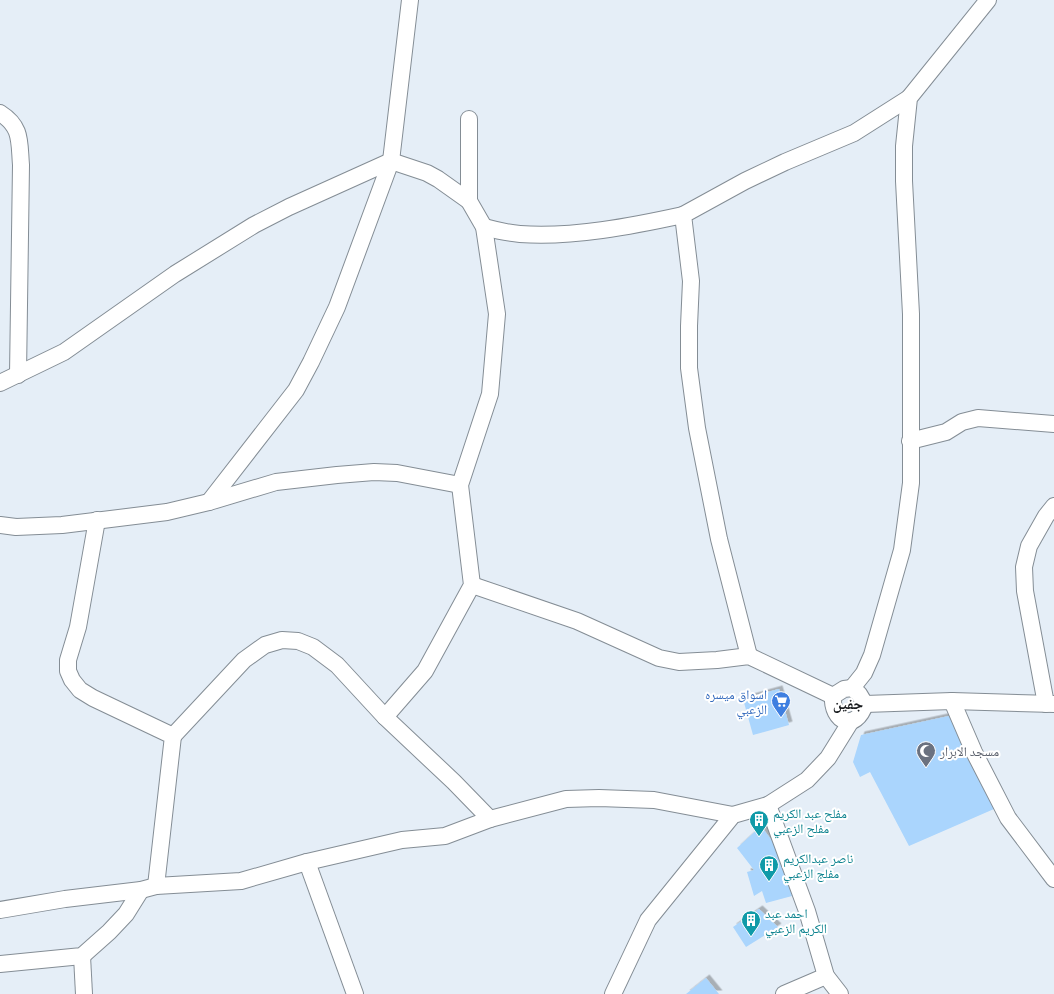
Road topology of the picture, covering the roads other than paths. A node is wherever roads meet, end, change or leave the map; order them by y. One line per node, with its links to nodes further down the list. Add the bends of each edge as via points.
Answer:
1 (410, 0): 6 (street)
2 (988, 0): 3 (street)
3 (909, 98): 8 (street, via 854,133 751,178); 13 (street, via 904,146 904,181 911,314)
4 (0, 113): 10 (street, via 15,126 19,138)
5 (469, 119): 7 (street)
6 (391, 161): 7 (street, via 427,173); 10 (street, via 254,225 175,274 64,352); 15 (street, via 336,307 311,362 296,390)
7 (469, 201): 9 (street)
8 (683, 214): 9 (street, via 642,224 561,234 518,234); 20 (street, via 691,281 689,368 697,428 719,539)
9 (484, 227): 14 (street, via 497,314 490,394)
10 (18, 375): 11 (street)
11 (0, 383)
12 (1054, 424): 13 (street, via 978,418 962,422 946,432)
13 (910, 441): 21 (street, via 911,483 902,550 872,656 864,673)
14 (460, 485): 15 (street, via 412,474 374,472 276,482); 19 (street)
15 (209, 502): 17 (street, via 167,512)
16 (1054, 506): 25 (street, via 1029,546 1024,567 1025,591)
17 (97, 520): 18 (street, via 62,525); 28 (street, via 78,628 68,660 68,671 80,690 92,698)
18 (0, 525)
19 (472, 585): 20 (street, via 577,621 659,658 680,662); 26 (street, via 425,671)
20 (749, 656): 22 (street)
21 (852, 688): 22 (street, via 844,689); 24 (street)
22 (833, 696): 27 (street, via 832,704 839,717)
23 (952, 701): 24 (street); 25 (street); 33 (street, via 974,752 1008,818)
24 (865, 704): 27 (street, via 862,714)
25 (1050, 704)
26 (384, 717): 28 (street, via 337,666 313,647 298,641 282,640 265,645 244,660); 31 (street)
27 (851, 721): 29 (street, via 828,758 808,780)
28 (173, 736): 34 (street)
29 (768, 805): 30 (street); 38 (street, via 808,910)
30 (733, 815): 31 (street, via 654,800 566,798); 41 (street, via 648,920)
31 (490, 819): 32 (street, via 445,836 402,840)
32 (307, 862): 34 (street, via 241,881); 40 (street)
33 (1054, 879)
34 (148, 888): 35 (street); 36 (street, via 109,932)
35 (0, 910)
36 (82, 956): 37 (street); 39 (street)
37 (0, 964)
38 (826, 976): 42 (street); 43 (street)
39 (84, 994)
40 (355, 994)
41 (613, 994)
42 (784, 994)
43 (840, 994)

